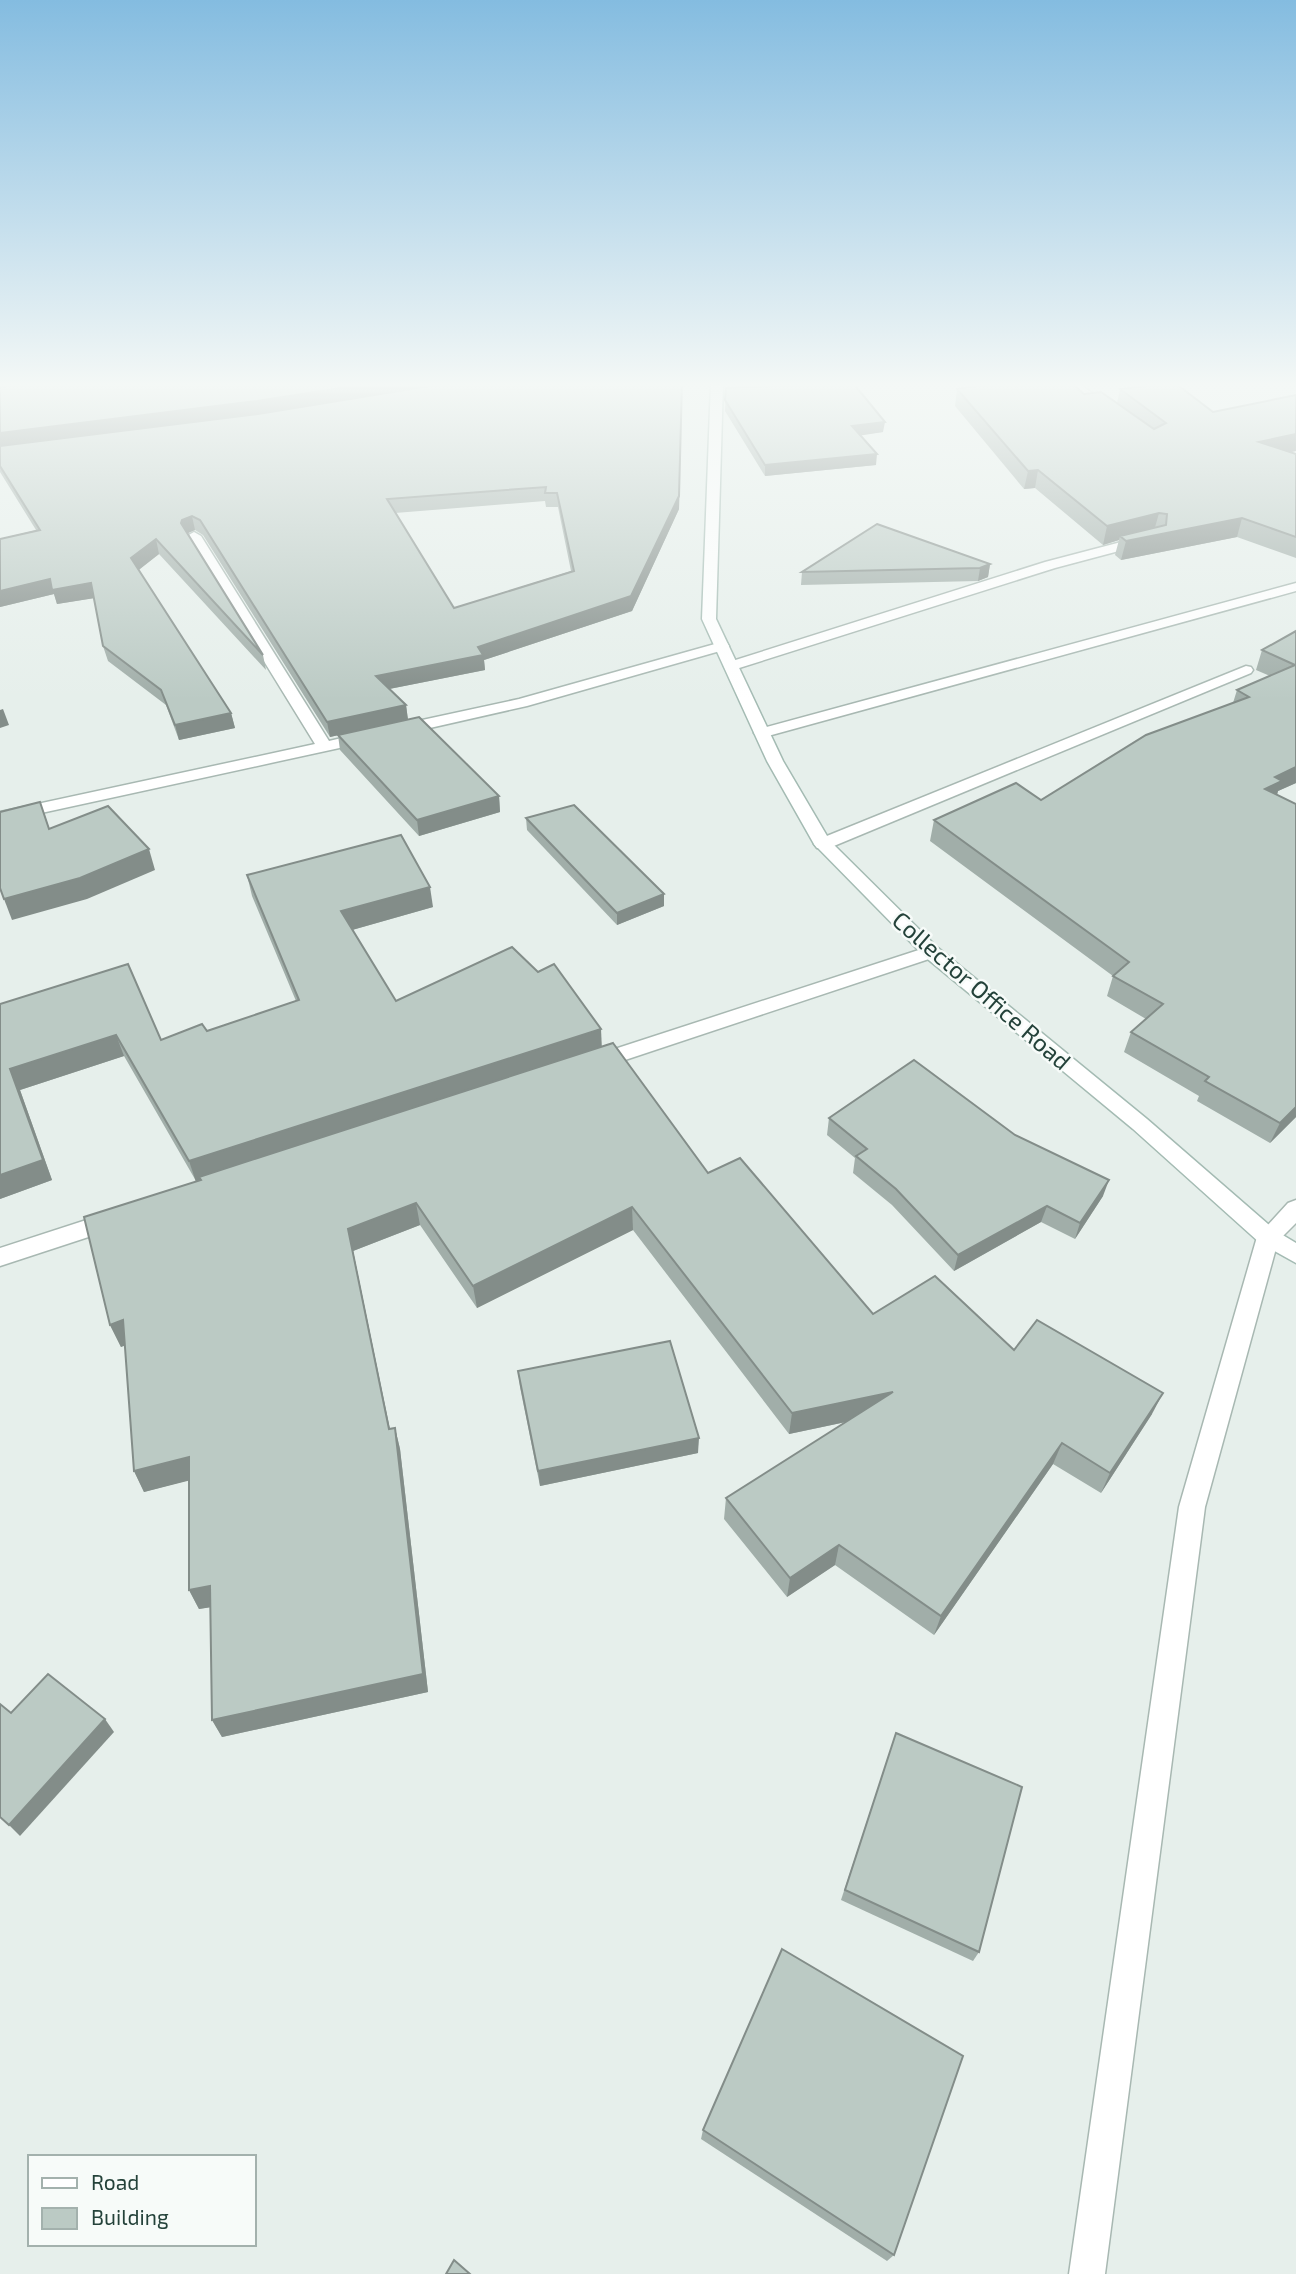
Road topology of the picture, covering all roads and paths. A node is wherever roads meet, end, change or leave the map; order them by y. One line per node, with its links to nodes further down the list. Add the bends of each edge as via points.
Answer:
1 (713, 488): 5 (street, Collector Office Road, via 709,619)
2 (194, 536): 9 (street)
3 (1155, 538): 6 (street, via 1050,565)
4 (1296, 587): 8 (street)
5 (722, 646): 6 (street, Collector Office Road); 9 (street, via 522,703)
6 (731, 666): 8 (street, Collector Office Road)
7 (1246, 670): 11 (street)
8 (761, 733): 11 (street, Collector Office Road)
9 (324, 746): 10 (street)
10 (0, 817)
11 (823, 844): 12 (street, Collector Office Road)
12 (931, 952): 13 (street); 16 (street, Collector Office Road, via 1140,1124)
13 (572, 1070)
14 (1296, 1209): 16 (street)
15 (133, 1214): 18 (street)
16 (1268, 1237): 17 (street, Collector Office Road); 19 (street, via 1192,1507)
17 (1296, 1254)
18 (0, 1257)
19 (1087, 2274)

